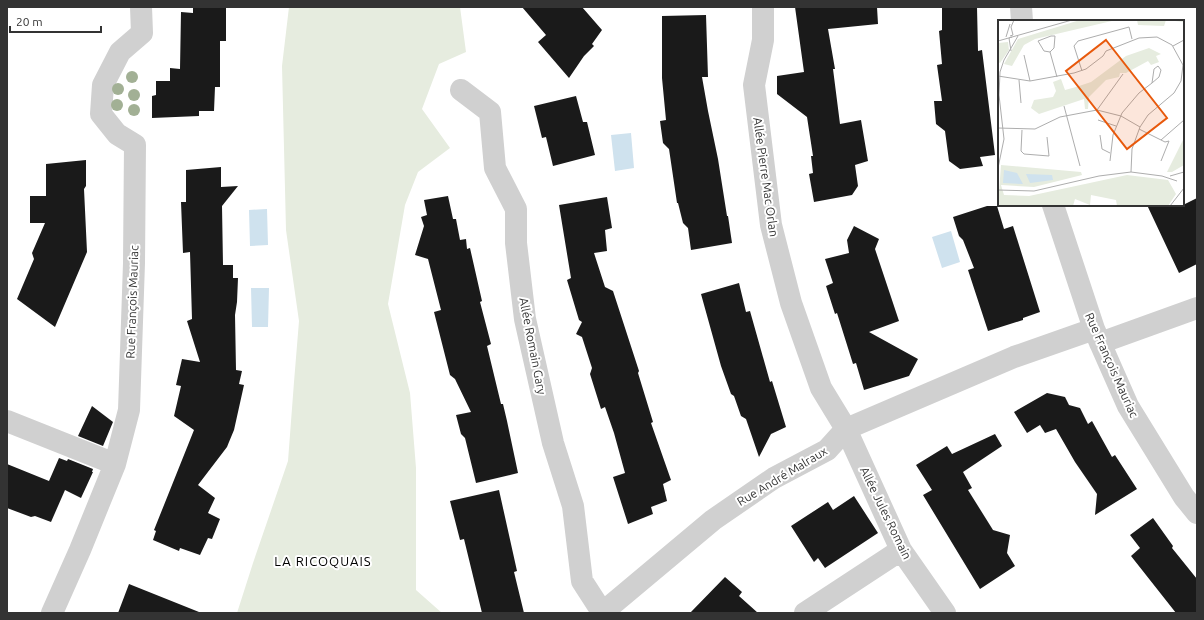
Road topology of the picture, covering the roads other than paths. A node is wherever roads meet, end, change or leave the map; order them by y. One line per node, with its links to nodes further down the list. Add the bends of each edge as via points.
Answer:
1 (141, 7): 11 (street, Rue François Mauriac, via 142,33 120,52 103,85 101,114 117,134 135,145 129,410)
2 (762, 7): 10 (street, Allée Pierre Mac Orlan, via 763,40 754,85 771,225 791,303 821,388)
3 (1021, 7): 4 (street)
4 (1022, 20)
5 (461, 90): 15 (street, Allée Romain Gary, via 490,112 495,168 516,209 516,243 525,319 553,443 573,506 582,581)
6 (1053, 206): 8 (street, Rue François Mauriac)
7 (1197, 308): 8 (street, Rue André Malraux)
8 (1097, 336): 10 (street, Rue André Malraux, via 1014,358); 12 (street, Rue François Mauriac, via 1128,406 1184,497)
9 (7, 421): 11 (street)
10 (846, 429): 13 (street, Allée Jules Romain); 15 (street, Rue André Malraux, via 827,450 774,478 712,520)
11 (115, 464): 14 (street, Rue François Mauriac)
12 (1197, 513)
13 (901, 550): 16 (street); 17 (street, Allée Jules Romain)
14 (52, 613)
15 (602, 613)
16 (805, 613)
17 (944, 613)

